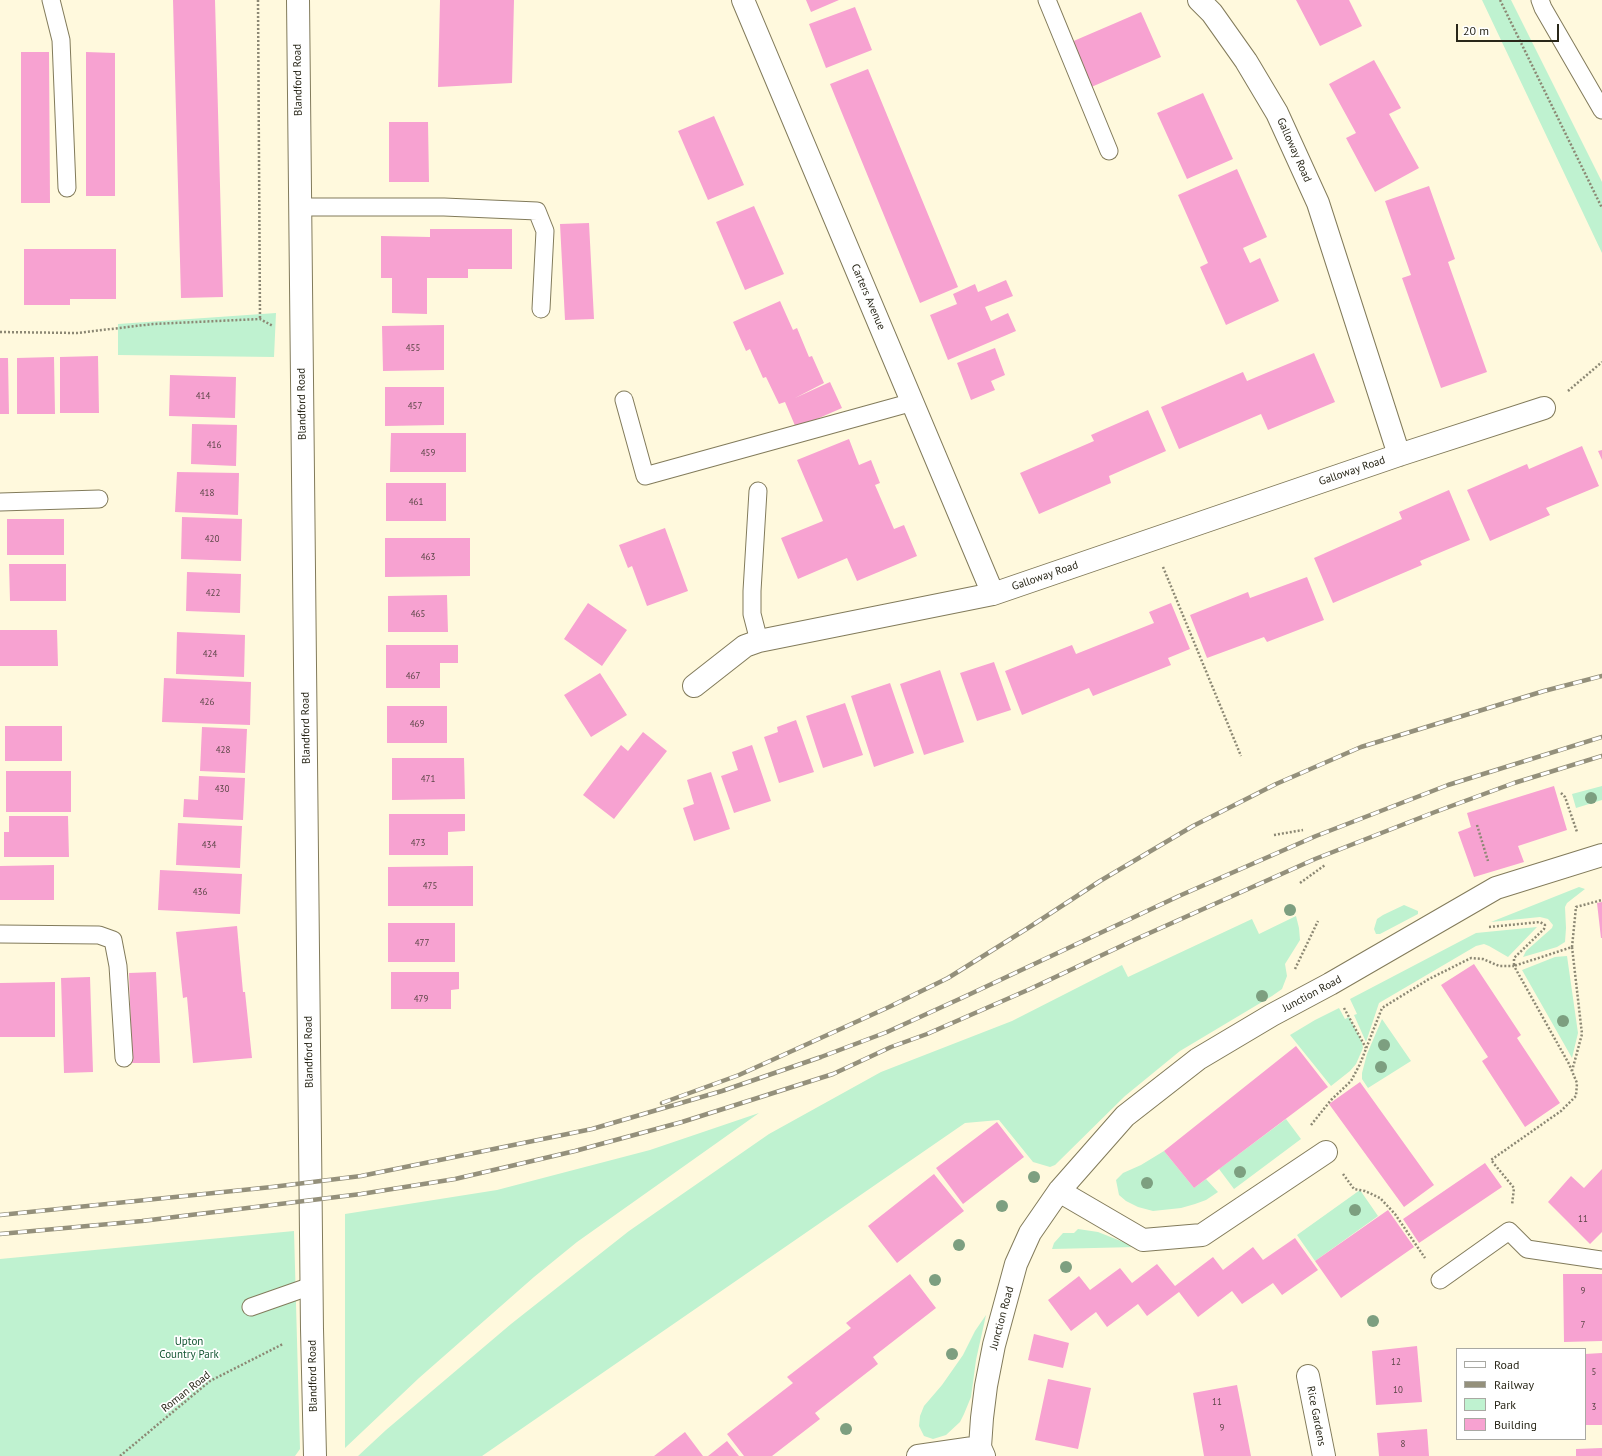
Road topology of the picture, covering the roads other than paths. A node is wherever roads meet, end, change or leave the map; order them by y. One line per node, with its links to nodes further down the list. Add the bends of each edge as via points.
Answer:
1 (51, 0): 9 (lane, via 61,40)
2 (298, 0): 10 (street, Blandford Road)
3 (743, 0): 13 (street, Carters Avenue)
4 (1047, 0): 8 (lane)
5 (1199, 0): 15 (street, Galloway Road, via 1212,13 1246,61 1277,113 1318,203)
6 (1540, 0): 7 (lane, via 1542,8)
7 (1602, 110)
8 (1109, 151)
9 (67, 188)
10 (300, 207): 11 (lane, via 444,207 537,211 545,231); 29 (street, Blandford Road)
11 (541, 309)
12 (624, 400): 13 (lane, via 645,476)
13 (913, 402): 19 (street, Carters Avenue)
14 (1544, 408): 15 (street, Galloway Road)
15 (1399, 455): 19 (street, Galloway Road)
16 (758, 491): 20 (lane, via 752,614)
17 (98, 500): 18 (lane)
18 (0, 502)
19 (993, 594): 20 (street, Galloway Road)
20 (759, 641): 21 (street, Galloway Road, via 745,646)
21 (694, 686)
22 (1596, 857): 26 (street, Junction Road, via 1496,888 1198,1059 1125,1116)
23 (0, 934): 24 (lane, via 99,935 113,940 118,966)
24 (124, 1058)
25 (1326, 1152): 26 (street, via 1202,1235 1143,1240)
26 (1059, 1191): 32 (street, Junction Road, via 1030,1234 1016,1264 987,1379 982,1418)
27 (1602, 1260): 28 (lane, via 1527,1249 1509,1231)
28 (1440, 1280)
29 (312, 1286): 30 (lane); 33 (street, Blandford Road)
30 (251, 1307)
31 (1308, 1376): 35 (street, Rice Gardens)
32 (982, 1451): 34 (street)
33 (315, 1456)
34 (918, 1456)
35 (1324, 1456)

